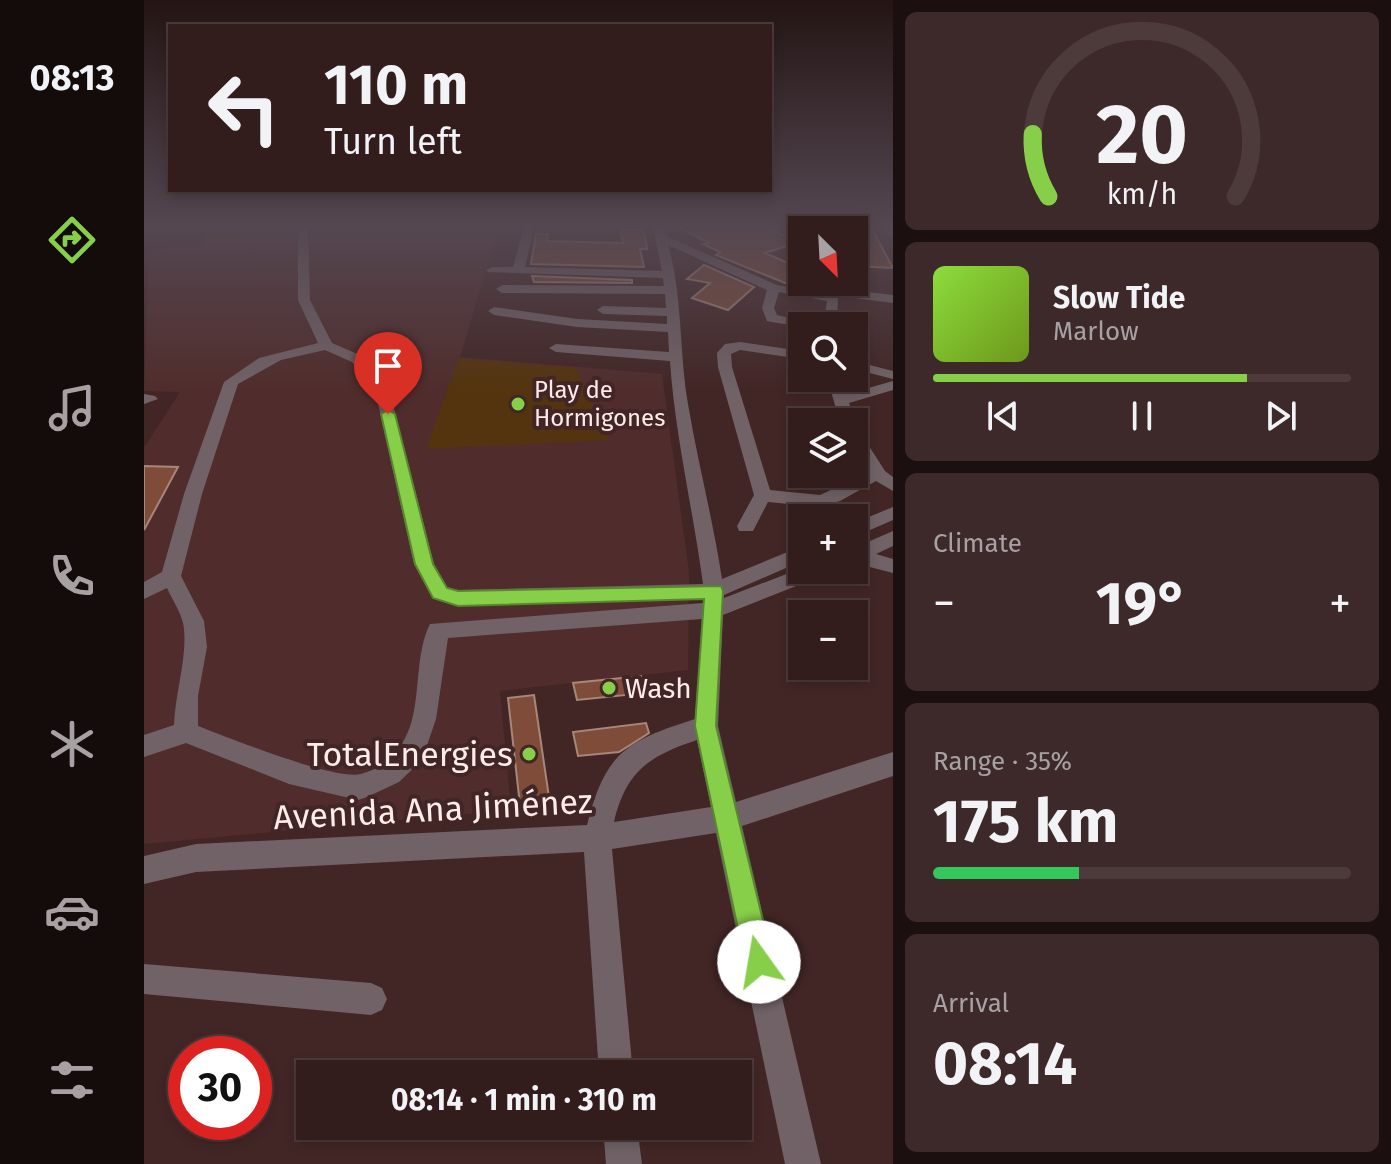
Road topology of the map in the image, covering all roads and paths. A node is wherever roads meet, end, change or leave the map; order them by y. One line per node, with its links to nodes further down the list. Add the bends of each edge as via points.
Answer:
1 (304, 281): 14 (street, via 304,300)
2 (660, 281): 4 (street)
3 (760, 281): 5 (street)
4 (669, 282): 7 (street); 12 (street)
5 (774, 288): 6 (street); 13 (street, via 768,308 772,318)
6 (788, 288)
7 (502, 289)
8 (868, 295): 9 (street)
9 (893, 299)
10 (603, 310): 12 (street)
11 (494, 311): 12 (street, via 577,323)
12 (673, 320): 17 (street)
13 (788, 321)
14 (326, 346): 35 (street, via 286,351 231,382); 38 (street, via 357,359 382,389 424,564)
15 (556, 348): 17 (street)
16 (788, 353): 26 (street, via 740,346 724,353)
17 (674, 357): 39 (street)
18 (868, 369): 19 (street)
19 (893, 375)
20 (893, 385): 22 (street)
21 (839, 392): 22 (street)
22 (842, 400): 23 (street)
23 (844, 408)
24 (868, 455): 25 (street)
25 (886, 480): 26 (street, via 862,478 819,501)
26 (763, 495): 29 (street)
27 (893, 513): 28 (street)
28 (868, 524)
29 (746, 526)
30 (893, 538): 31 (street)
31 (868, 549)
32 (868, 559): 34 (street)
33 (788, 560): 39 (street)
34 (893, 566)
35 (171, 576): 37 (street); 42 (street, via 193,621 196,647 186,696)
36 (788, 578): 39 (street)
37 (144, 591)
38 (440, 593): 39 (street, via 458,598); 40 (street)
39 (714, 600): 40 (street); 41 (street)
40 (438, 630): 42 (street, via 424,719 413,752 390,774 358,788 289,772)
41 (706, 726): 45 (street); 46 (street, via 658,742 625,765 609,789)
42 (186, 732): 43 (street)
43 (144, 746)
44 (893, 764): 45 (street, Avenida Ana Jiménez)
45 (727, 818): 46 (street, Avenida Ana Jiménez); 53 (street)
46 (597, 838): 47 (street, Avenida Ana Jiménez, via 196,858); 50 (street)
47 (144, 870)
48 (144, 979): 49 (street)
49 (371, 999)
50 (615, 1060)
51 (621, 1140): 52 (street)
52 (624, 1164)
53 (803, 1164)

